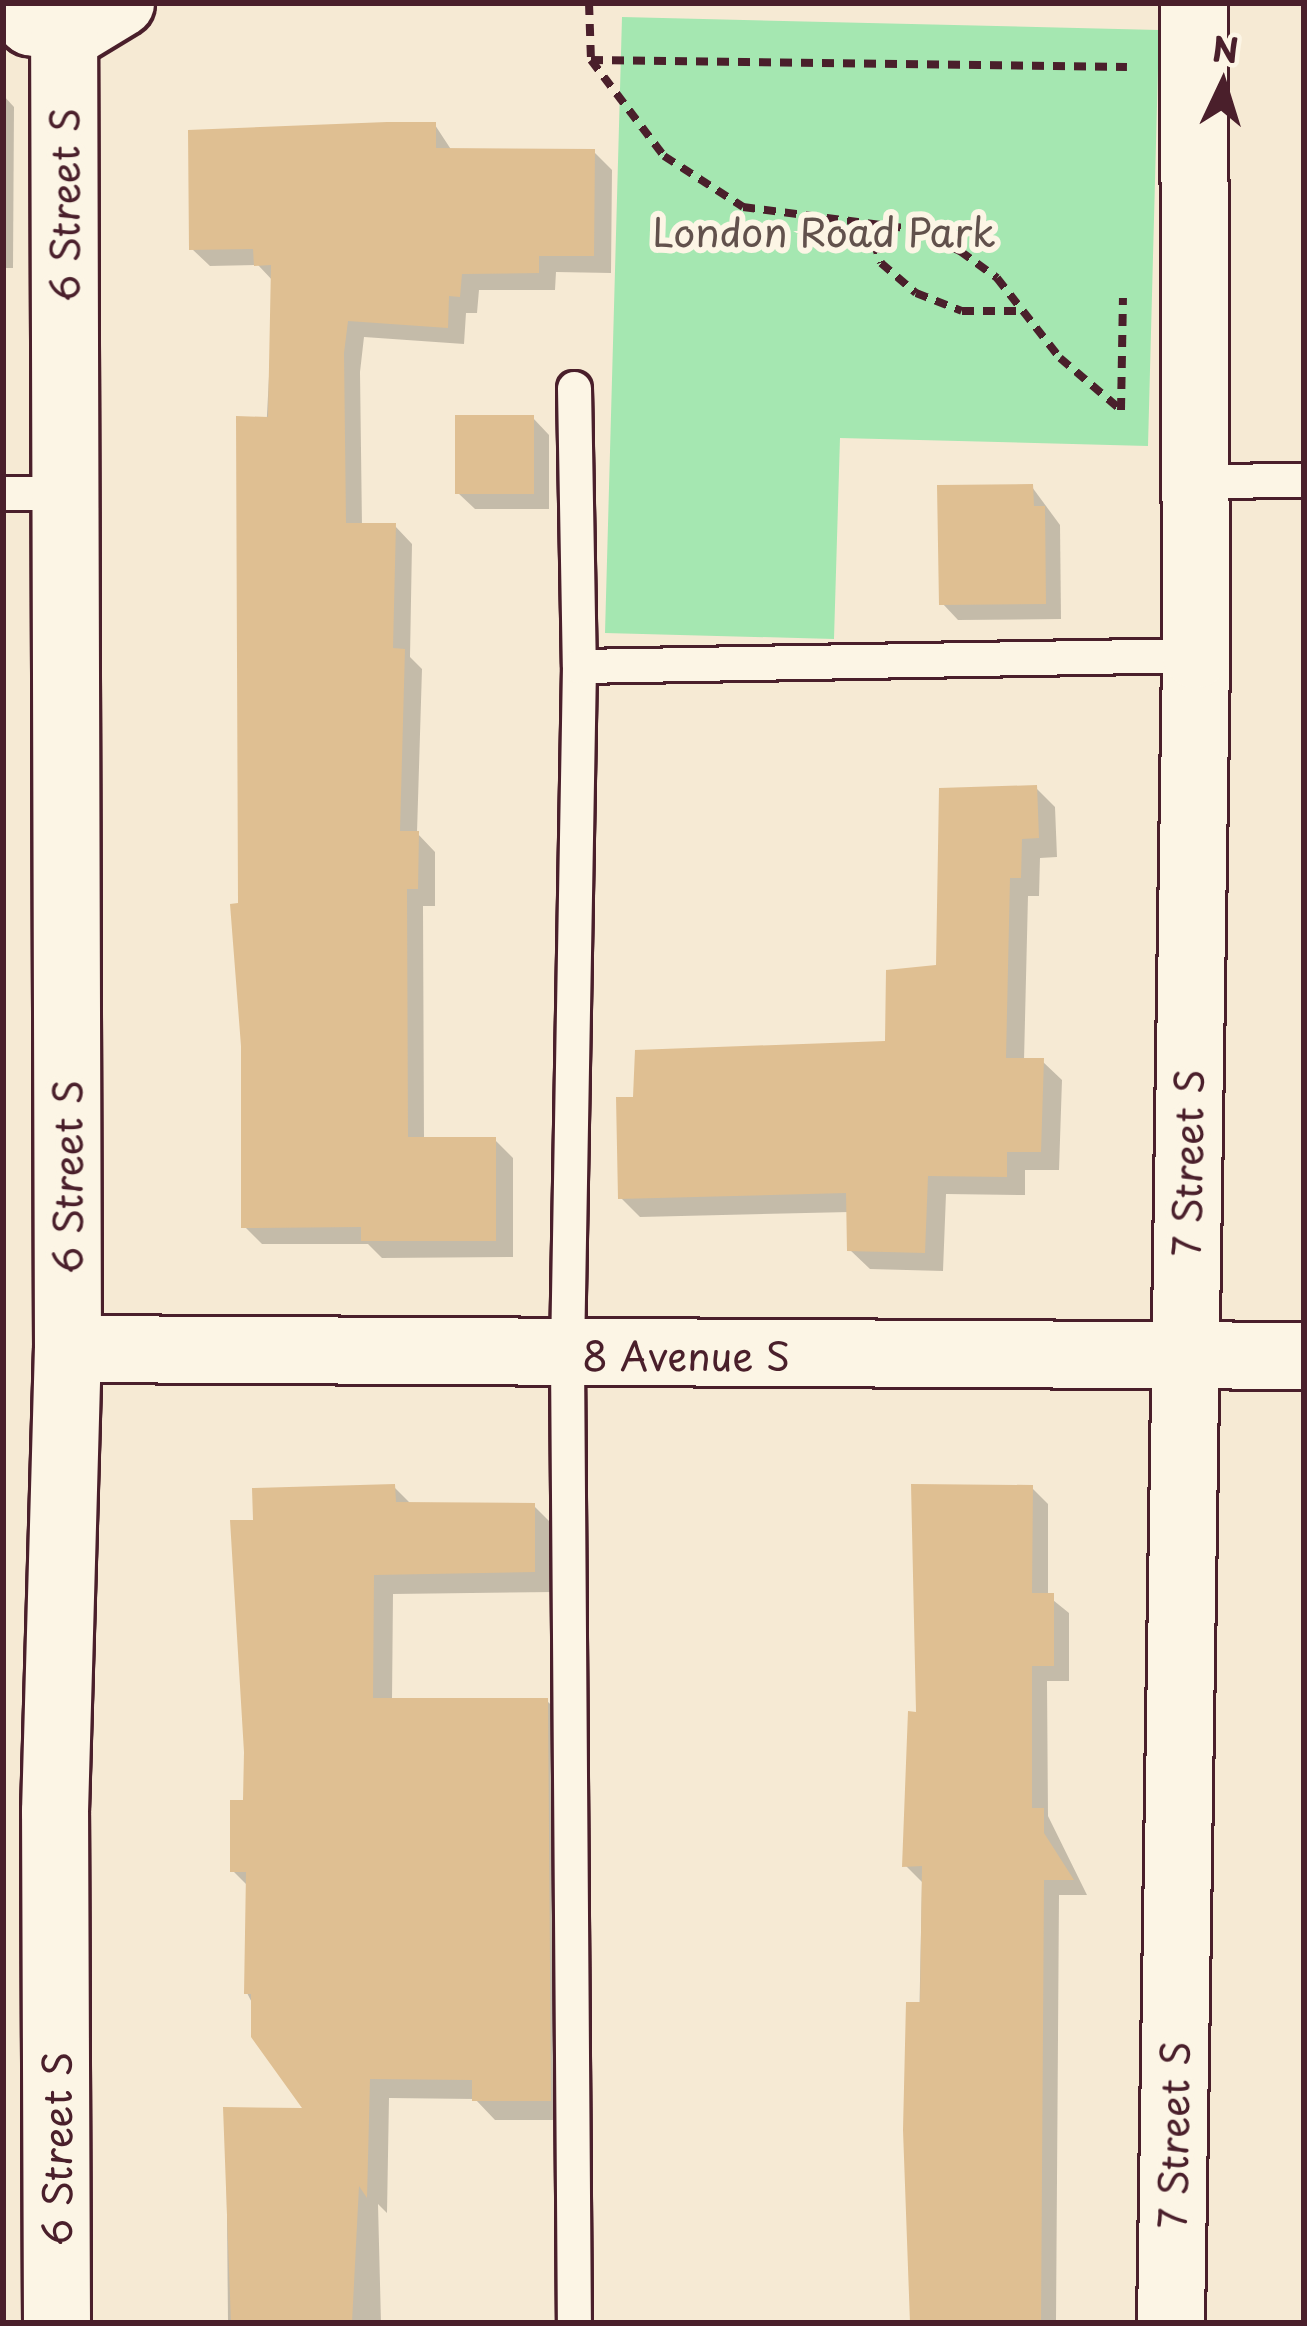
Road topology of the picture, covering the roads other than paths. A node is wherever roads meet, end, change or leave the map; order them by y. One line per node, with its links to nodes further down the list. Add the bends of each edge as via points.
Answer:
1 (1194, 3): 4 (street, 7 Street S)
2 (65, 12): 6 (street, 6 Street S)
3 (574, 388): 8 (lane)
4 (1197, 454): 5 (lane); 7 (street, 7 Street S)
5 (1304, 480)
6 (33, 493): 9 (street, 6 Street S)
7 (1196, 656): 8 (lane); 10 (street, 7 Street S)
8 (579, 666): 11 (lane)
9 (68, 1349): 11 (street, 8 Avenue S); 13 (street, 6 Street S)
10 (1184, 1355): 11 (street, 8 Avenue S); 12 (street, 8 Avenue S); 16 (street, 7 Street S)
11 (567, 1356): 15 (lane)
12 (1304, 1356)
13 (29, 1811): 14 (street, 6 Street S)
14 (57, 2323)
15 (574, 2323)
16 (1171, 2323)

